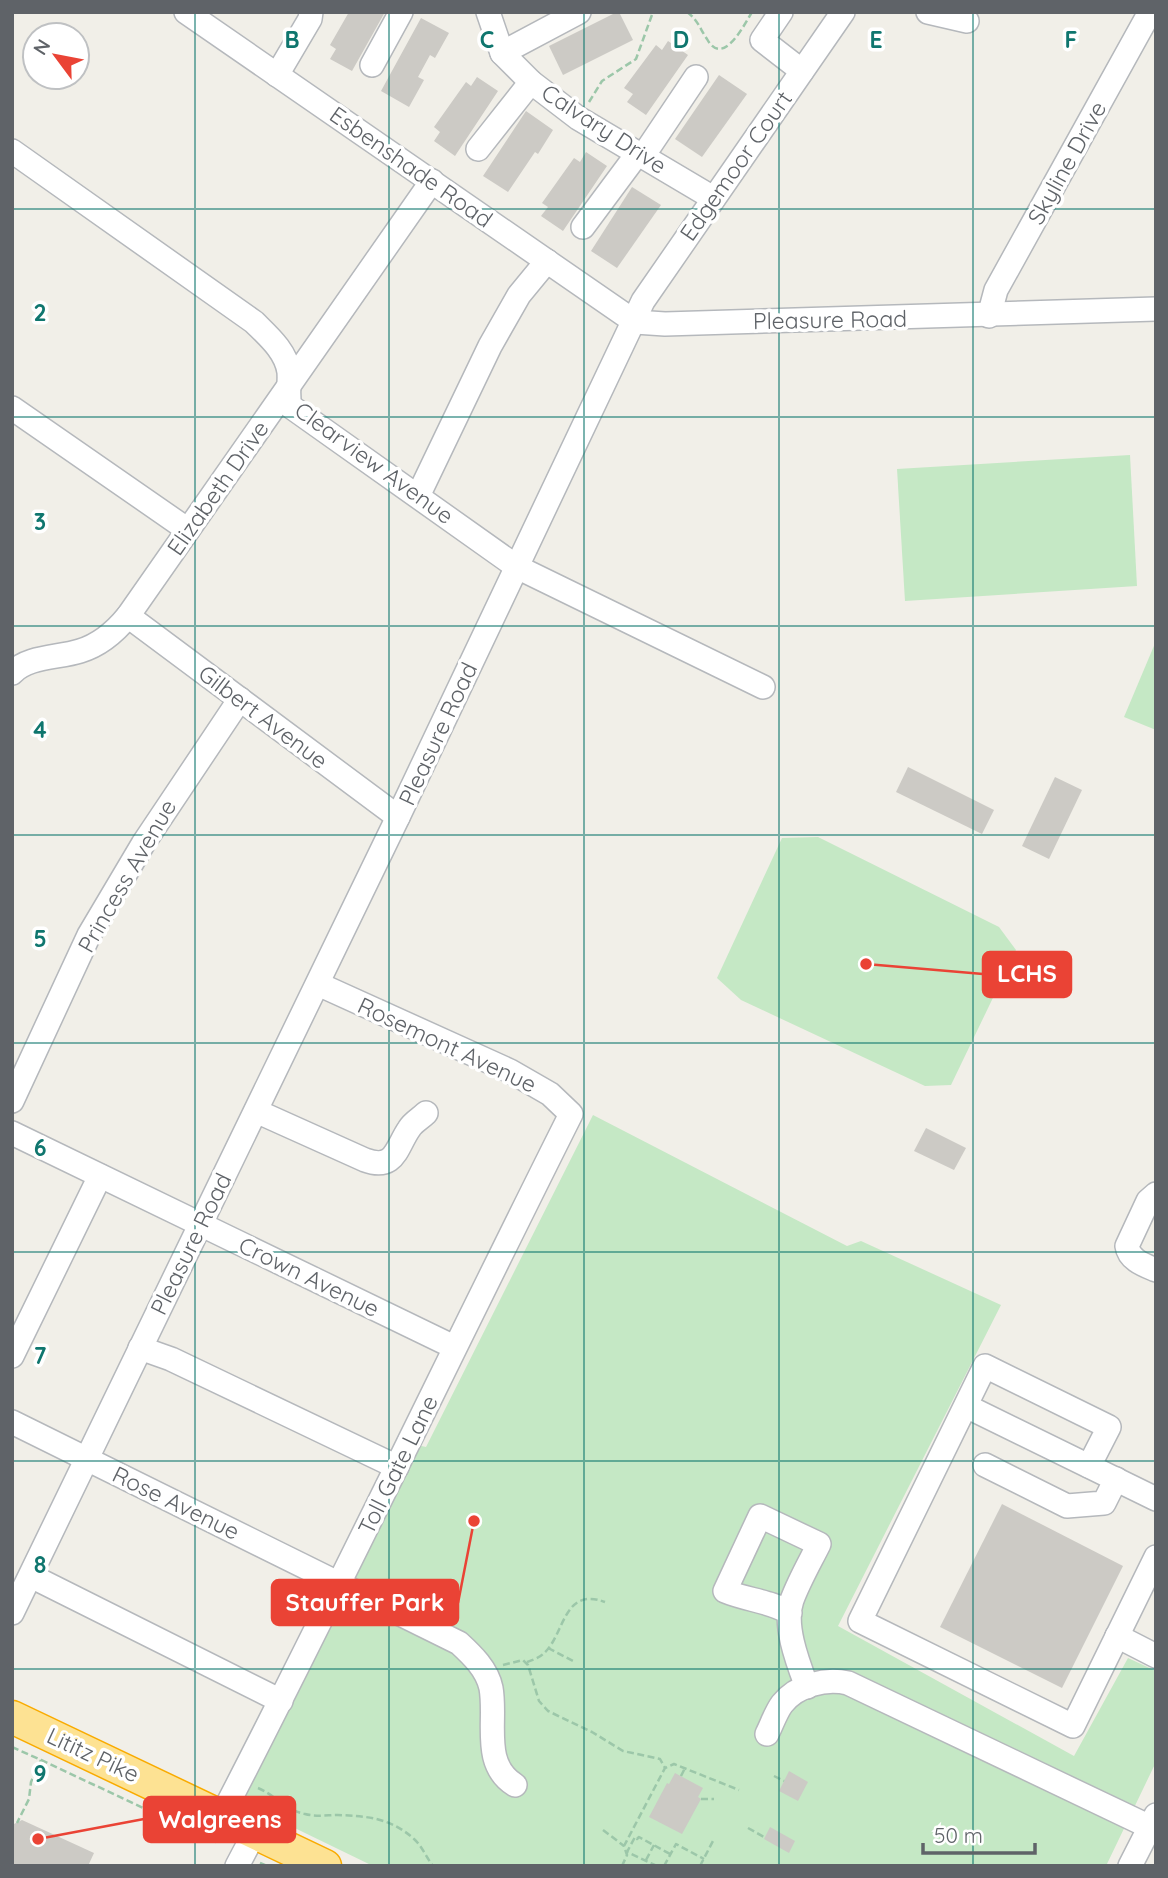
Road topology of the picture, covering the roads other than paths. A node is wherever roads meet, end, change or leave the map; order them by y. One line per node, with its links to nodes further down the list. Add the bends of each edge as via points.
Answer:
1 (311, 12): 14 (street)
2 (401, 12): 12 (street)
3 (488, 12): 11 (street, Calvary Drive)
4 (579, 12): 11 (street)
5 (781, 12): 13 (street, via 762,40)
6 (843, 12): 13 (street, Edgemoor Court)
7 (928, 12): 10 (street)
8 (1150, 12): 25 (street, Skyline Drive, via 996,290)
9 (198, 16): 14 (street, Esbenshade Road)
10 (967, 21)
11 (502, 53): 16 (street, Calvary Drive)
12 (372, 65)
13 (802, 71): 21 (street, Edgemoor Court)
14 (277, 75): 20 (street, Esbenshade Road)
15 (696, 77): 19 (street)
16 (531, 82): 17 (street); 19 (street, Calvary Drive)
17 (478, 149)
18 (12, 151): 27 (street, Clearview Avenue, via 254,321 284,357)
19 (640, 155): 21 (street, Calvary Drive); 22 (street)
20 (432, 181): 23 (street, Esbenshade Road); 27 (street, Elizabeth Drive)
21 (713, 198): 26 (street, Edgemoor Court, via 651,287)
22 (583, 227)
23 (547, 261): 26 (street, Esbenshade Road); 29 (street, via 519,295 490,346)
24 (1156, 309): 25 (street, Pleasure Road)
25 (989, 316): 26 (street, Pleasure Road)
26 (635, 322): 31 (street, Pleasure Road)
27 (288, 387): 29 (street, Clearview Avenue, via 290,406); 30 (street, Elizabeth Drive)
28 (12, 408): 30 (street)
29 (418, 496): 31 (street, Clearview Avenue)
30 (188, 530): 32 (street, Elizabeth Drive)
31 (517, 567): 34 (street, Clearview Avenue); 36 (street, Pleasure Road)
32 (128, 616): 33 (street, Elizabeth Drive, via 95,645); 35 (street, Gilbert Avenue)
33 (14, 666)
34 (763, 687)
35 (240, 699): 36 (street, Gilbert Avenue); 38 (street, Princess Avenue, via 150,833 89,935)
36 (398, 817): 37 (street, Pleasure Road)
37 (318, 984): 39 (street, Pleasure Road); 41 (street, Rosemont Avenue, via 510,1071 550,1094)
38 (12, 1101)
39 (256, 1111): 40 (street, via 380,1164 396,1153 411,1125); 45 (street, Pleasure Road)
40 (426, 1113)
41 (571, 1114): 47 (street, Toll Gate Lane)
42 (12, 1133): 43 (street, Crown Avenue)
43 (100, 1176): 45 (street, Crown Avenue); 49 (street)
44 (1156, 1195): 46 (street, via 1148,1201 1127,1246 1128,1254)
45 (201, 1225): 47 (street, Crown Avenue); 48 (street, Pleasure Road)
46 (1156, 1270)
47 (454, 1347): 55 (street, Toll Gate Lane)
48 (141, 1348): 52 (street, Pleasure Road); 55 (street)
49 (12, 1356)
50 (966, 1405): 54 (street); 54 (street, via 985,1366 1109,1427); 63 (street, via 860,1621 1073,1726)
51 (12, 1422): 52 (street, Rose Avenue)
52 (87, 1459): 59 (street, Rose Avenue); 60 (street, Pleasure Road)
53 (985, 1465): 56 (street, via 1068,1506 1104,1503)
54 (1088, 1466): 56 (street)
55 (397, 1467): 59 (street, Toll Gate Lane)
56 (1116, 1479): 57 (street)
57 (1156, 1499)
58 (1156, 1557): 63 (street)
59 (341, 1584): 66 (street, Toll Gate Lane); 69 (street, Rose Avenue, via 459,1643 477,1660 491,1686 494,1754 499,1770)
60 (22, 1585): 61 (street, Pleasure Road); 66 (street)
61 (12, 1613)
62 (790, 1613): 62 (street, via 791,1601 819,1544 760,1516 725,1591); 65 (street, via 794,1653)
63 (1117, 1636): 64 (street)
64 (1156, 1656)
65 (807, 1687): 68 (street, via 783,1703); 71 (street, via 833,1680 848,1683)
66 (281, 1701): 70 (street, Toll Gate Lane)
67 (12, 1717): 70 (highway, Lititz Pike)
68 (767, 1734)
69 (515, 1785)
70 (222, 1815): 72 (highway, Lititz Pike)
71 (1153, 1821): 75 (street)
72 (246, 1851): 73 (highway, Lititz Pike)
73 (278, 1860): 74 (highway, Lititz Pike)
74 (325, 1866)
75 (1130, 1866)

